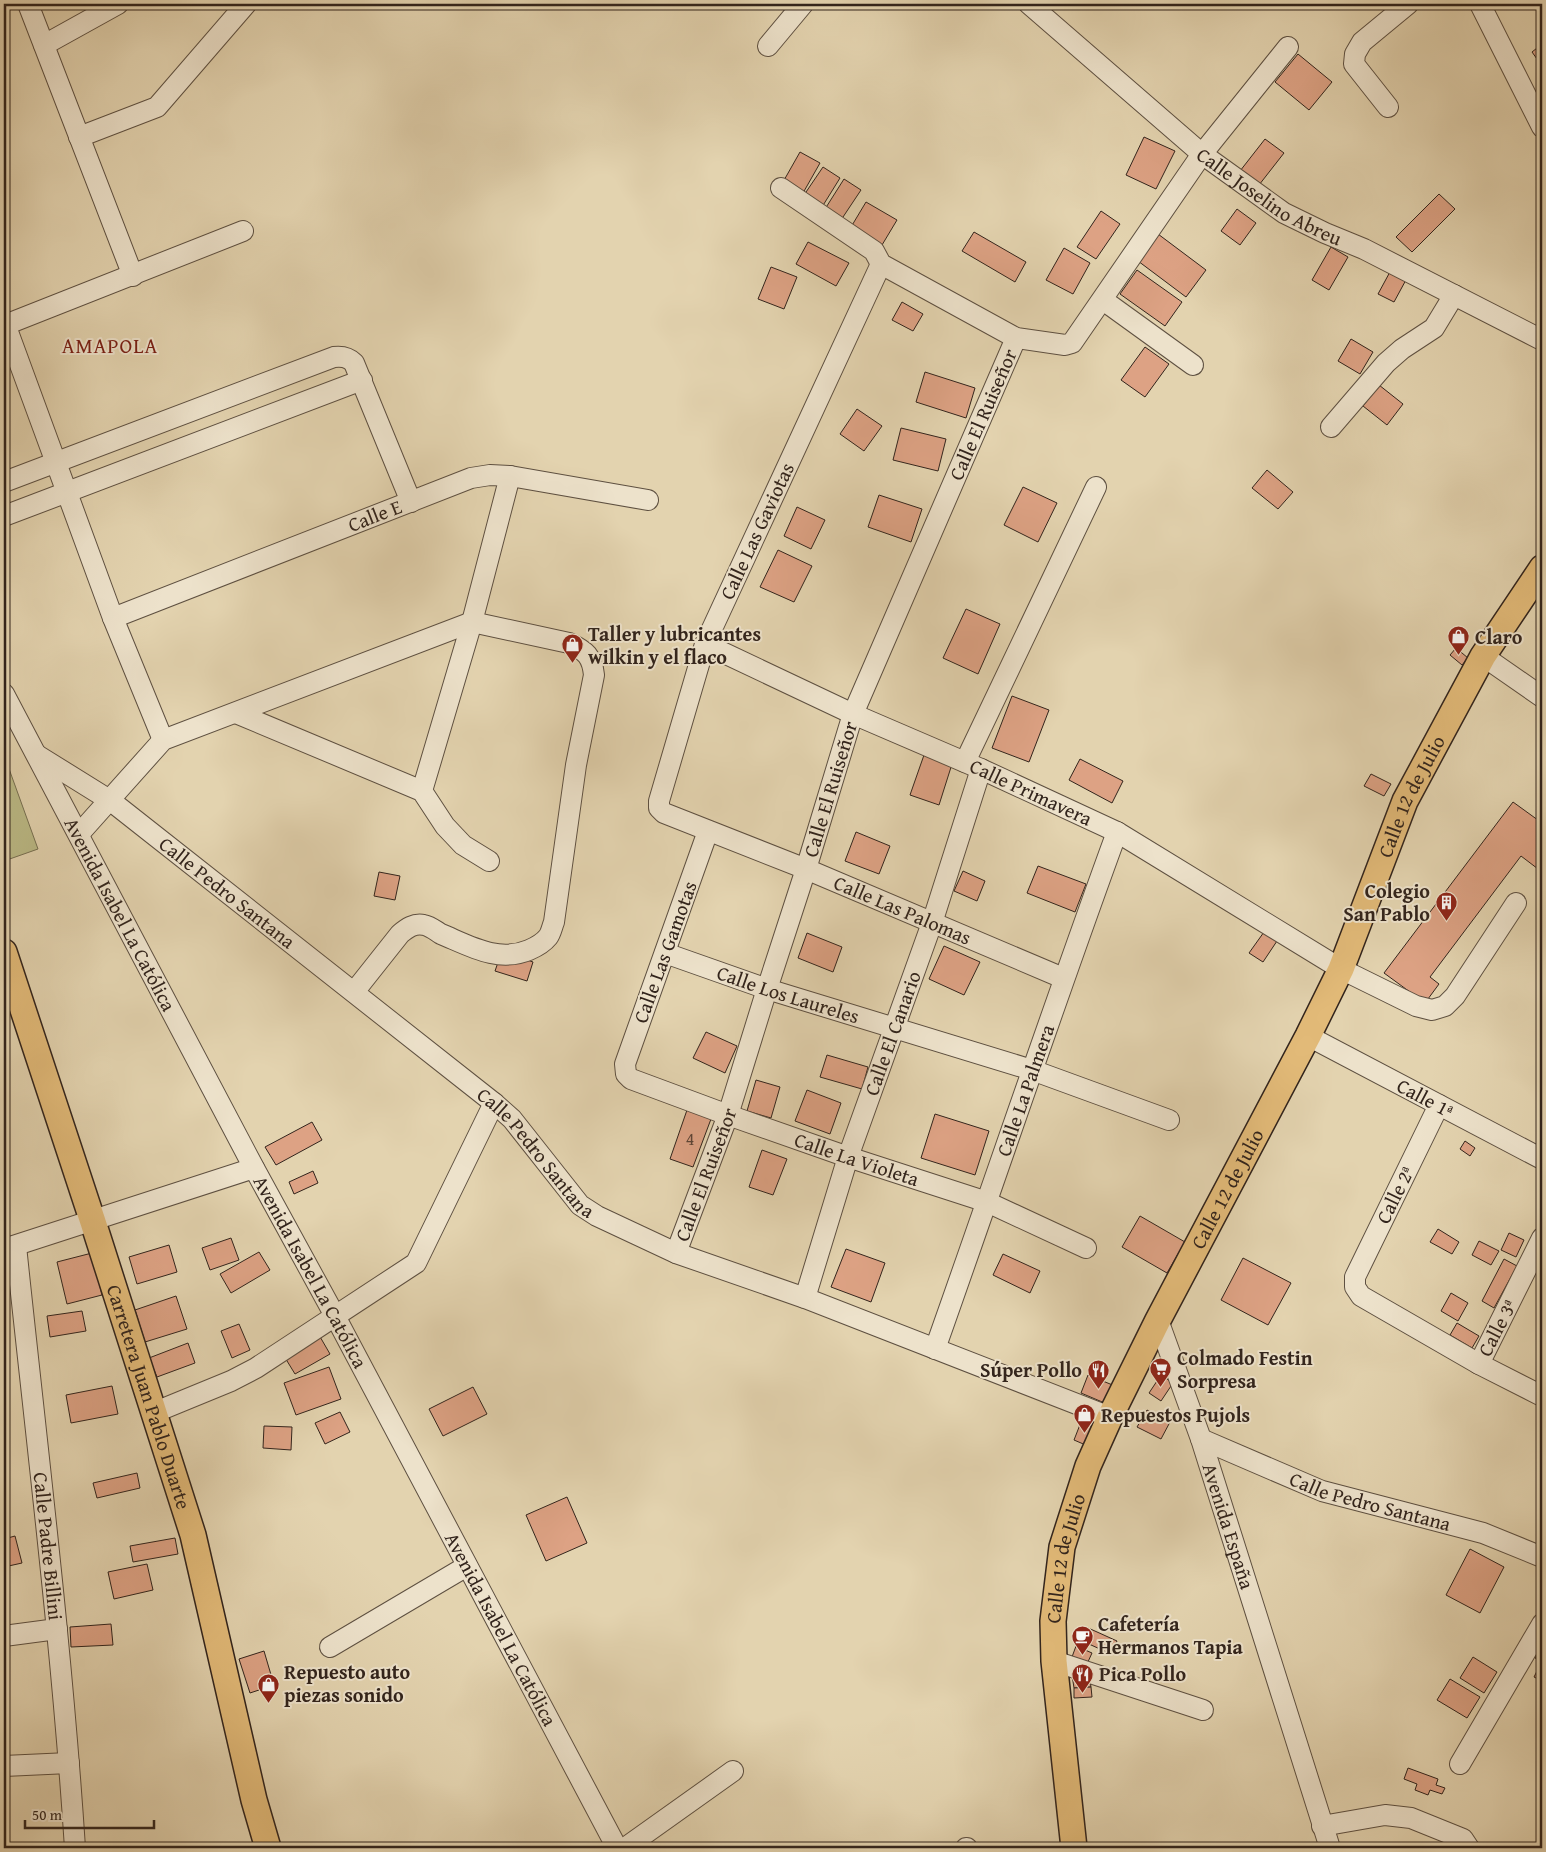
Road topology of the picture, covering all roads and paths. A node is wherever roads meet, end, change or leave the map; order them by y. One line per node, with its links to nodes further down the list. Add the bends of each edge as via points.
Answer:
1 (28, 4): 8 (street)
2 (118, 4): 8 (street)
3 (246, 4): 13 (street, via 157,107)
4 (804, 4): 9 (street)
5 (1408, 4): 11 (street, via 1362,42 1355,54 1354,64)
6 (1480, 4): 12 (street)
7 (1040, 7): 14 (street, Calle Joselino Abreu)
8 (44, 45): 13 (street)
9 (768, 46)
10 (1288, 47): 14 (street)
11 (1388, 107)
12 (1542, 127)
13 (79, 137): 18 (street)
14 (1202, 154): 19 (street, Calle Joselino Abreu, via 1284,213); 20 (street)
15 (781, 188): 17 (street, via 874,251)
16 (243, 231): 18 (street)
17 (881, 264): 22 (street); 38 (street, Calle Las Gaviotas)
18 (132, 276): 21 (street)
19 (1454, 295): 23 (street, Calle Joselino Abreu); 26 (street, via 1434,328 1386,363)
20 (1103, 300): 22 (street, via 1072,343 1065,345); 24 (street)
21 (4, 323): 27 (street)
22 (1016, 338): 43 (street, Calle El Ruiseñor)
23 (1542, 340)
24 (1193, 365)
25 (362, 380): 27 (street, via 354,363 345,357 334,357); 31 (street); 33 (street)
26 (1331, 427)
27 (56, 462): 29 (street); 31 (street)
28 (510, 476): 32 (street, Calle E); 33 (street, Calle E, via 471,478); 37 (street)
29 (4, 482)
30 (1096, 487): 46 (street, Calle El Canario)
31 (67, 492): 34 (street); 36 (street)
32 (648, 500)
33 (411, 502): 36 (street, Calle E)
34 (4, 516)
35 (1542, 569): 39 (main road, Calle 12 de Julio)
36 (113, 618): 44 (street)
37 (472, 622): 42 (street); 47 (street); 62 (street, via 569,643 588,654 593,664 594,675 576,765 554,922 548,938 535,947 520,954 501,955 484,952 426,925 409,927)
38 (705, 644): 43 (street, Calle Primavera); 49 (street, Calle Las Gaviotas)
39 (1483, 656): 41 (street); 59 (main road, Calle 12 de Julio, via 1405,800)
40 (4, 694): 45 (street, Avenida Isabel La Católica)
41 (1542, 697)
42 (236, 713): 44 (street); 47 (street)
43 (853, 714): 46 (street, Calle Primavera); 54 (street, Calle El Ruiseñor)
44 (163, 740): 48 (street)
45 (36, 755): 48 (street, Calle Pedro Santana); 52 (street, Avenida Isabel La Católica)
46 (973, 766): 51 (street, Calle Primavera); 56 (street, Calle El Canario)
47 (422, 791): 53 (street, via 445,826 463,845)
48 (111, 800): 52 (street); 62 (street, Calle Pedro Santana)
49 (659, 808): 50 (street, Calle Las Palomas)
50 (708, 832): 54 (street, Calle Las Palomas); 58 (street, Calle Las Gamotas)
51 (1118, 832): 59 (street, Calle Primavera); 60 (street, Calle La Palmera)
52 (79, 834): 73 (street, Avenida Isabel La Católica)
53 (489, 861)
54 (806, 869): 56 (street, Calle Las Palomas); 61 (street, Calle El Ruiseñor)
55 (1516, 903): 59 (street, Calle Primavera, via 1455,996 1445,1006 1432,1010 1416,1006)
56 (932, 923): 60 (street, Calle Las Palomas); 63 (street, Calle El Canario)
57 (4, 952): 75 (main road, Carretera Juan Pablo Duarte)
58 (665, 952): 61 (street, Calle Los Laureles); 66 (street, Calle Las Gamotas, via 625,1064)
59 (1341, 969): 64 (main road, Calle 12 de Julio)
60 (1063, 978): 65 (street, Calle La Palmera)
61 (767, 988): 63 (street, Calle Los Laureles); 69 (street, Calle El Ruiseñor)
62 (354, 992): 67 (street, Calle Pedro Santana)
63 (893, 1028): 65 (street, Calle Los Laureles); 71 (street, Calle El Canario)
64 (1308, 1036): 68 (street, Calle 1ª); 82 (main road, Calle 12 de Julio)
65 (1032, 1070): 70 (street, Calle Los Laureles); 74 (street, Calle La Palmera)
66 (626, 1074): 69 (street, Calle La Violeta, via 631,1079)
67 (494, 1103): 79 (street, Calle Pedro Santana, via 512,1119 580,1206); 81 (street, via 416,1263)
68 (1439, 1105): 72 (street, Calle 1ª); 84 (street, Calle 2ª, via 1355,1277 1355,1287 1361,1296)
69 (728, 1115): 71 (street, Calle La Violeta); 79 (street, Calle El Ruiseñor)
70 (1168, 1120)
71 (848, 1157): 74 (street, Calle La Violeta); 80 (street, Calle El Canario)
72 (1542, 1159)
73 (254, 1168): 75 (street); 81 (street, Avenida Isabel La Católica)
74 (987, 1202): 78 (street, Calle La Violeta); 83 (street, Calle La Palmera)
75 (93, 1222): 77 (street); 86 (main road, Carretera Juan Pablo Duarte)
76 (1542, 1238): 84 (street, Calle 3ª)
77 (10, 1248): 92 (street, Calle Padre Billini)
78 (1086, 1248)
79 (676, 1253): 80 (street, Calle Pedro Santana)
80 (805, 1298): 83 (street, Calle Pedro Santana)
81 (335, 1316): 86 (street, via 256,1368); 90 (street, Avenida Isabel La Católica)
82 (1158, 1320): 87 (main road, Calle 12 de Julio); 88 (street, Avenida España)
83 (935, 1349): 87 (street, Calle Pedro Santana)
84 (1479, 1364): 85 (street)
85 (1542, 1396)
86 (153, 1413): 102 (main road, Carretera Juan Pablo Duarte, via 192,1535)
87 (1110, 1417): 95 (main road, Calle 12 de Julio, via 1088,1466 1062,1547 1053,1622)
88 (1201, 1439): 89 (street, Calle Pedro Santana, via 1322,1491 1483,1533); 103 (street, Avenida España)
89 (1542, 1557)
90 (467, 1566): 94 (street); 107 (street, Avenida Isabel La Católica)
91 (1542, 1624): 98 (street)
92 (57, 1629): 93 (street); 97 (street, Calle Padre Billini)
93 (4, 1636)
94 (330, 1647)
95 (1054, 1661): 96 (street); 109 (main road, Calle 12 de Julio)
96 (1203, 1710)
97 (69, 1763): 99 (street); 104 (street, Calle Padre Billini)
98 (1460, 1764)
99 (11, 1765): 101 (street)
100 (733, 1771): 108 (street)
101 (4, 1782)
102 (254, 1800): 105 (main road); 106 (main road, Carretera Juan Pablo Duarte)
103 (1322, 1826): 110 (street, Avenida España); 111 (street, via 1385,1815 1410,1818 1463,1839)
104 (75, 1848)
105 (255, 1848)
106 (268, 1848)
107 (617, 1848)
108 (625, 1848)
109 (1074, 1848)
110 (1330, 1848)
111 (1469, 1848)

